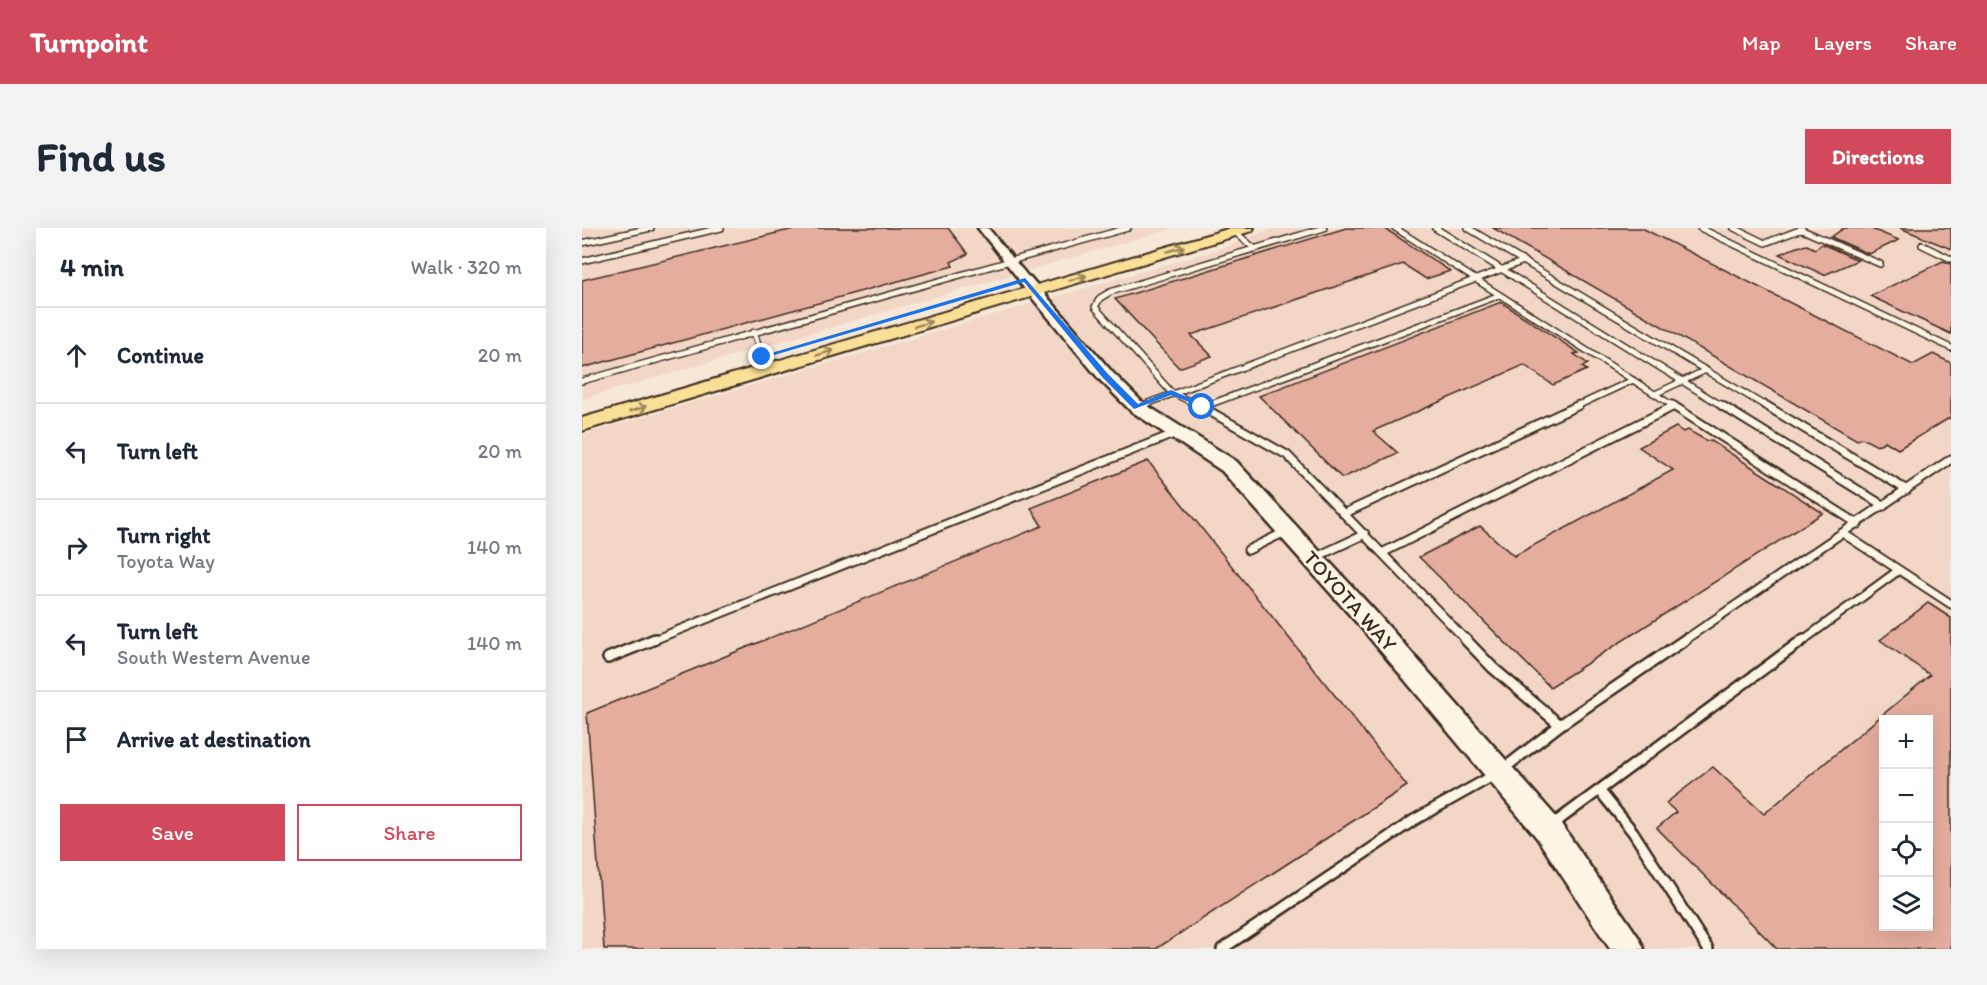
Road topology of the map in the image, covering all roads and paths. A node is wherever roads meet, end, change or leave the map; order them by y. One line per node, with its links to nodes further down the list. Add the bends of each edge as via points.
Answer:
1 (651, 228): 16 (lane)
2 (721, 228): 20 (lane)
3 (984, 228): 21 (street)
4 (1128, 228): 21 (lane)
5 (1202, 228): 26 (main road)
6 (1324, 228): 18 (lane)
7 (1395, 228): 25 (lane)
8 (1435, 228): 24 (lane)
9 (1468, 228): 22 (lane)
10 (1700, 228): 29 (lane)
11 (1734, 228): 15 (lane)
12 (1749, 228): 15 (lane)
13 (1801, 229): 15 (lane, via 1765,243); 23 (lane)
14 (1241, 230): 18 (lane); 26 (main road, one-way to 14)
15 (1741, 231)
16 (582, 243)
17 (1922, 245): 19 (lane)
18 (1255, 249): 35 (lane, via 1100,298 1095,307)
19 (1951, 260)
20 (582, 261)
21 (1010, 261): 26 (street); 28 (lane)
22 (1524, 261): 24 (lane); 31 (lane)
23 (1880, 264)
24 (1501, 269): 25 (lane); 34 (lane)
25 (1475, 279): 27 (lane); 35 (lane)
26 (1030, 285): 30 (main road); 38 (street, TOYOTA WAY); 41 (main road, one-way to 26)
27 (1500, 295): 32 (lane); 39 (lane)
28 (754, 332): 30 (lane); 33 (lane)
29 (1951, 348)
30 (762, 357): 40 (main road)
31 (1706, 370): 34 (lane); 44 (lane)
32 (1633, 380): 36 (lane); 46 (lane)
33 (582, 381)
34 (1682, 381): 36 (lane); 45 (lane)
35 (1171, 392): 38 (lane); 39 (lane)
36 (1656, 394): 37 (lane)
37 (1674, 406): 47 (lane); 52 (lane)
38 (1137, 407): 42 (street, TOYOTA WAY)
39 (1202, 407): 46 (lane, via 1287,455)
40 (582, 409)
41 (582, 425)
42 (1177, 432): 48 (street, TOYOTA WAY, via 1229,466); 56 (lane)
43 (1951, 459): 44 (lane)
44 (1907, 489): 45 (lane)
45 (1884, 506): 47 (lane)
46 (1345, 513): 49 (lane)
47 (1858, 524): 50 (lane)
48 (1287, 531): 51 (lane); 53 (street, TOYOTA WAY)
49 (1365, 534): 52 (lane); 53 (lane)
50 (1844, 534): 54 (lane); 57 (lane)
51 (1248, 550)
52 (1382, 553): 57 (lane, via 1493,668)
53 (1313, 559): 58 (street, TOYOTA WAY)
54 (1899, 570): 55 (lane); 59 (lane)
55 (1951, 604)
56 (608, 658)
57 (1560, 725): 58 (lane)
58 (1498, 773): 60 (street, TOYOTA WAY); 61 (lane, via 1414,820)
59 (1599, 790): 60 (lane); 63 (lane, via 1632,832)
60 (1547, 828): 62 (street, TOYOTA WAY)
61 (1222, 949)
62 (1628, 949)
63 (1708, 949)

